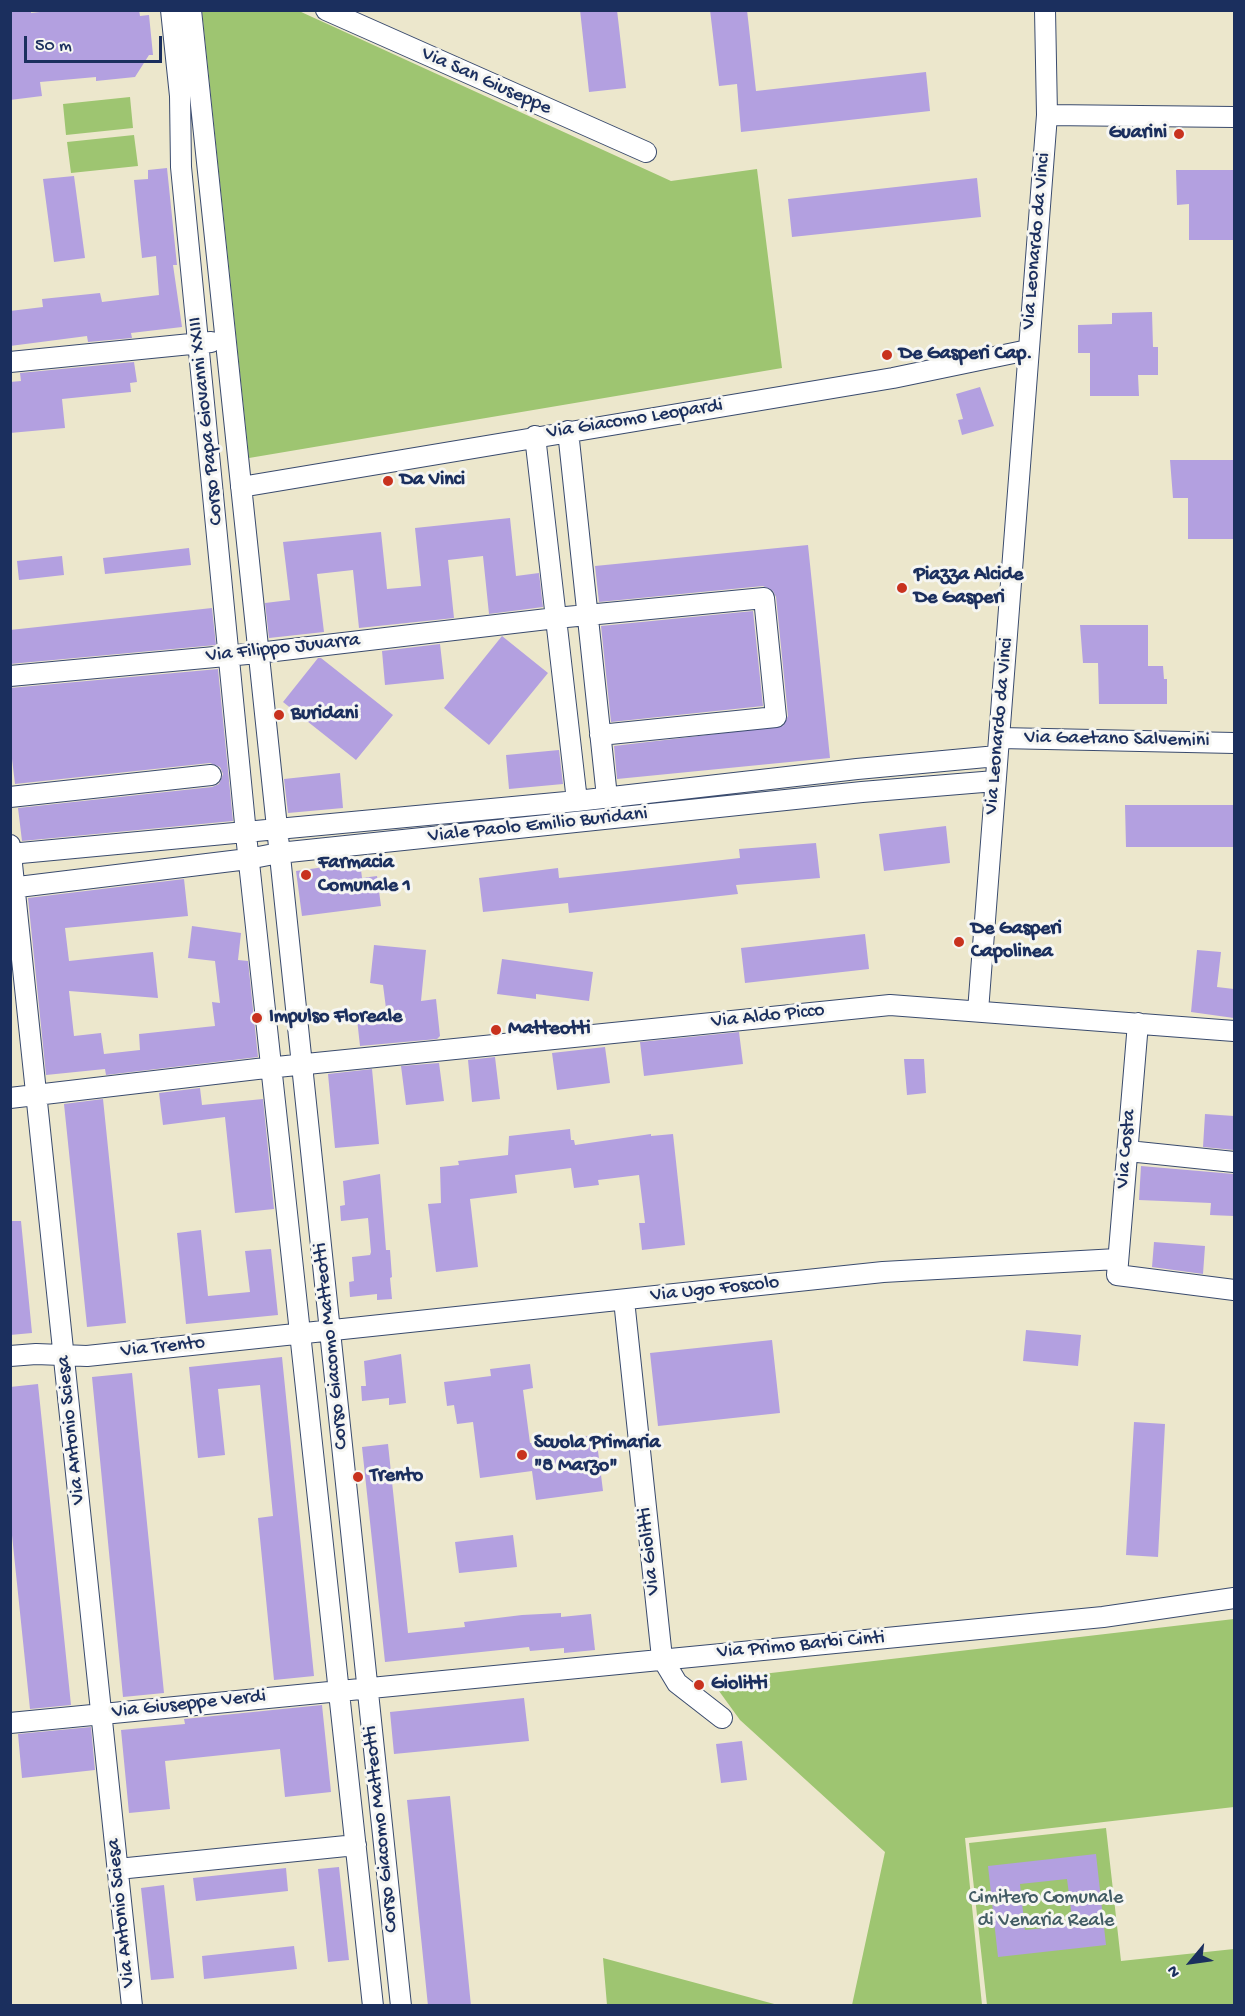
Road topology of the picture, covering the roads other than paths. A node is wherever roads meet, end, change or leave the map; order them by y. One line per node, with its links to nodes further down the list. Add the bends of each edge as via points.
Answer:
1 (171, 10): 9 (street, Corso Papa Giovanni XXIII, via 180,96 181,167)
2 (190, 10): 8 (street, Corso Papa Giovanni XXIII)
3 (326, 10): 7 (street, Via San Giuseppe)
4 (1045, 10): 5 (street, Via Leonardo da Vinci)
5 (1047, 114): 6 (street); 10 (street, Via Leonardo da Vinci)
6 (1234, 117)
7 (646, 153)
8 (225, 340): 9 (street); 14 (street, Corso Papa Giovanni XXIII)
9 (199, 343): 11 (street); 18 (street, Corso Papa Giovanni XXIII)
10 (1028, 350): 12 (street, Via Giacomo Leopardi, via 893,378); 22 (street, Via Leonardo da Vinci)
11 (10, 362)
12 (568, 431): 13 (street, Via Giacomo Leopardi); 15 (street)
13 (535, 436): 14 (street, Via Giacomo Leopardi); 16 (street)
14 (241, 487): 17 (street, Corso Papa Giovanni XXIII)
15 (588, 616): 16 (street, Via Filippo Juvarra); 20 (street); 20 (street, Via Filippo Juvarra, via 764,598 775,705 776,717)
16 (556, 618): 17 (street, Via Filippo Juvarra); 27 (street)
17 (258, 653): 18 (street, Via Filippo Juvarra); 28 (street, Corso Papa Giovanni XXIII)
18 (230, 655): 19 (street, Via Filippo Juvarra); 29 (street, Corso Papa Giovanni XXIII)
19 (10, 676)
20 (600, 735): 26 (street)
21 (1234, 743): 22 (street, Via Gaetano Salvemini)
22 (998, 747): 24 (street, Via Leonardo da Vinci); 26 (street, Viale Paolo Emilio Buridani, via 857,769)
23 (211, 775): 25 (street)
24 (995, 781): 31 (street, Viale Paolo Emilio Buridani); 34 (street, Via Leonardo da Vinci)
25 (10, 796)
26 (607, 797): 27 (street, Viale Paolo Emilio Buridani)
27 (577, 801): 28 (street, Viale Paolo Emilio Buridani)
28 (277, 830): 29 (street, Viale Paolo Emilio Buridani); 31 (street, Corso Giacomo Matteotti)
29 (245, 832): 30 (street, Viale Paolo Emilio Buridani); 32 (street, Corso Giacomo Matteotti)
30 (11, 851): 33 (street, Via Antonio Sciesa)
31 (279, 853): 32 (street, Viale Paolo Emilio Buridani); 37 (street, Corso Giacomo Matteotti)
32 (248, 859): 33 (street, Viale Paolo Emilio Buridani); 38 (street, Corso Giacomo Matteotti)
33 (13, 887): 39 (street, Via Antonio Sciesa)
34 (978, 1011): 35 (street, Via Aldo Picco); 37 (street, Via Aldo Picco, via 890,1005)
35 (1138, 1023): 36 (street, Via Aldo Picco); 41 (street, Via Costa)
36 (1234, 1031)
37 (302, 1065): 38 (street, Via Aldo Picco); 46 (street, Corso Giacomo Matteotti)
38 (271, 1068): 39 (street, Via Aldo Picco); 46 (street, Corso Giacomo Matteotti)
39 (36, 1093): 40 (street, Via Aldo Picco); 48 (street, Via Antonio Sciesa)
40 (10, 1098)
41 (1128, 1151): 42 (street); 43 (street, Via Costa)
42 (1234, 1162)
43 (1117, 1267): 44 (street, Via Ugo Foscolo); 45 (street, Via Ugo Foscolo, via 883,1272)
44 (1234, 1290)
45 (624, 1300): 46 (street, Via Ugo Foscolo); 50 (street, Via Giolitti)
46 (315, 1332): 48 (street, Via Trento); 51 (street, Corso Giacomo Matteotti); 52 (street, Corso Giacomo Matteotti)
47 (10, 1356): 48 (street, Via Trento)
48 (64, 1357): 53 (street, Via Antonio Sciesa)
49 (1234, 1598): 50 (street, Via Primo Barbi Cinti, via 1103,1617)
50 (662, 1658): 51 (street, Via Primo Barbi Cinti); 54 (street, via 677,1683)
51 (367, 1687): 52 (street, Via Giuseppe Verdi); 60 (street, Corso Giacomo Matteotti)
52 (338, 1690): 53 (street, Via Giuseppe Verdi); 56 (street, Corso Giacomo Matteotti)
53 (102, 1713): 55 (street, Via Giuseppe Verdi); 57 (street, Via Antonio Sciesa)
54 (722, 1718)
55 (10, 1723)
56 (356, 1845): 57 (street); 59 (street, Corso Giacomo Matteotti)
57 (118, 1869): 58 (street, Via Antonio Sciesa)
58 (132, 2006)
59 (373, 2006)
60 (401, 2006)

